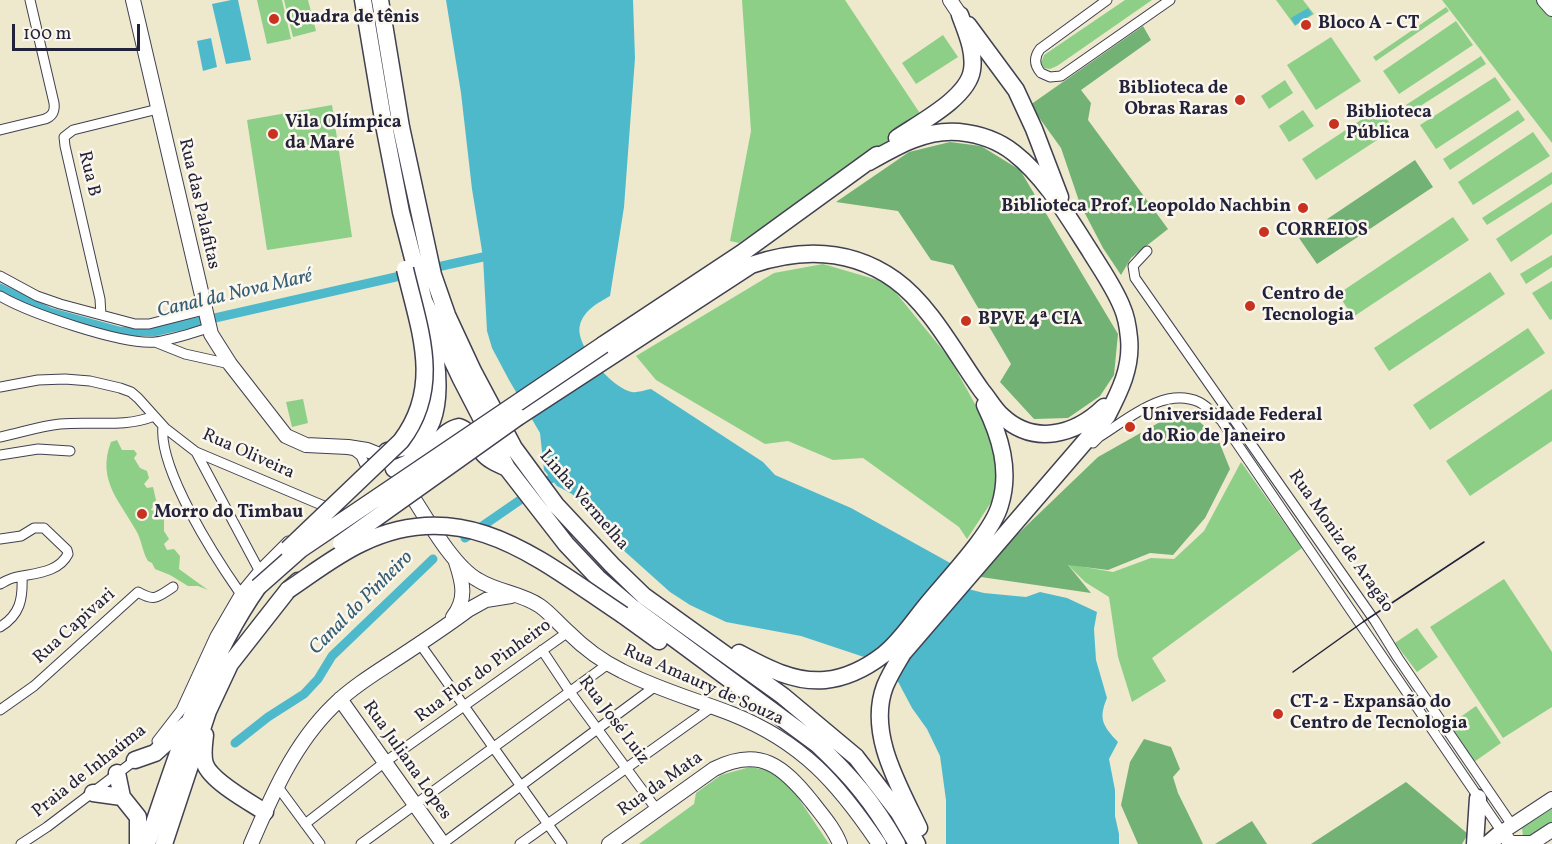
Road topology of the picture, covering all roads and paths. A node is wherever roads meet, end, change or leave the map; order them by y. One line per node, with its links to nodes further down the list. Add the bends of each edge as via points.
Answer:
1 (30, 0): 12 (street, via 54,110 45,119)
2 (133, 0): 11 (street, Rua das Palafitas)
3 (363, 0): 16 (highway, via 384,125 392,206)
4 (380, 0): 16 (highway, Linha Vermelha)
5 (950, 0): 10 (street)
6 (1107, 0): 7 (street, via 1036,53 1035,63 1041,73 1060,76)
7 (1170, 0)
8 (1544, 0): 9 (street)
9 (1552, 9)
10 (960, 15): 13 (highway, via 972,58 967,84 955,98); 14 (highway, via 1016,90)
11 (158, 109): 20 (street, Rua B, via 72,130 64,137); 21 (street, Rua das Palafitas)
12 (0, 130)
13 (869, 162): 14 (highway, via 927,135 959,132 981,136 1025,162); 23 (highway)
14 (1067, 216): 27 (highway, via 1123,309 1129,353)
15 (1147, 251): 89 (street, Rua Moniz de Aragão, via 1133,266 1135,278 1375,621)
16 (420, 268): 19 (highway, Linha Vermelha); 36 (highway, Linha Vermelha, via 514,448); 47 (highway, bridge, via 426,375 422,400 409,431 280,556)
17 (0, 276): 20 (street, via 37,296)
18 (0, 296): 22 (street, via 48,317 115,337)
19 (424, 301): 34 (highway, via 438,372 435,408 427,431 418,441); 36 (highway, Linha Vermelha, via 466,390)
20 (101, 315): 21 (street, via 142,324)
21 (206, 319): 22 (street); 24 (street, Rua das Palafitas)
22 (155, 342): 24 (street, via 185,354)
23 (607, 350): 25 (highway, via 751,265 776,256 819,253 860,261 896,281 914,297); 47 (highway, bridge, via 302,549); 48 (highway, bridge, via 341,543)
24 (230, 364): 34 (street, Rua das Palafitas, via 286,436 306,445 348,447)
25 (970, 374): 27 (highway, via 1004,417 1016,426 1041,434 1077,428); 41 (highway, via 996,428 1003,454 1005,477)
26 (0, 387): 28 (street, Rua Oliveira, via 38,380 90,381 131,392)
27 (1119, 392): 37 (highway, via 1107,416)
28 (154, 417): 29 (street, Rua Oliveira); 30 (street, via 133,423 55,424)
29 (163, 426): 32 (street, Rua Oliveira); 49 (street, via 167,464)
30 (0, 437)
31 (70, 451): 33 (street, via 38,449)
32 (196, 452): 38 (street, Rua Oliveira); 42 (street)
33 (0, 455)
34 (371, 460): 35 (street); 38 (street, Praia de Inhaúma)
35 (396, 471): 36 (highway, via 459,427 483,454); 44 (street)
36 (517, 472): 39 (highway, Linha Vermelha)
37 (1056, 477): 41 (highway); 81 (street, Rua Moniz de Aragão, via 1099,437 1163,400 1182,398 1199,402 1228,428)
38 (324, 506): 42 (street, Praia de Inhaúma)
39 (549, 510): 55 (highway, Linha Vermelha, via 644,596); 62 (highway, Linha Vermelha, via 566,544 598,578)
40 (0, 539): 43 (street, via 44,528 67,550 66,559 49,571)
41 (989, 540): 55 (highway, via 892,648 847,675 822,680 786,676); 106 (highway, via 903,653 885,686 881,712 883,739)
42 (259, 570): 49 (street, Praia de Inhaúma)
43 (22, 577): 45 (street); 56 (street, via 22,601 16,614)
44 (469, 583): 50 (street, via 469,595); 52 (street, Rua Amaury de Souza); 54 (street)
45 (0, 584)
46 (173, 587): 68 (street, Rua Capivari, via 156,598 138,591 34,686)
47 (258, 587): 60 (highway, via 236,618)
48 (288, 590): 60 (highway); 62 (highway, bridge, via 341,554 396,530 424,525 469,529 503,539 529,553 660,641)
49 (240, 593): 73 (street, Praia de Inhaúma, via 174,720 155,744)
50 (477, 598): 51 (street); 53 (street)
51 (492, 598): 52 (street); 53 (street)
52 (525, 598): 57 (street, Rua Amaury de Souza)
53 (468, 610): 54 (street)
54 (450, 622): 58 (street)
55 (679, 622): 105 (highway, Linha Vermelha, via 783,696 856,757 899,813)
56 (0, 627)
57 (568, 632): 59 (street, Rua Flor do Pinheiro); 61 (street, Rua Amaury de Souza)
58 (420, 644): 65 (street); 66 (street)
59 (542, 650): 64 (street, Rua José Luiz); 66 (street, Rua Flor do Pinheiro)
60 (223, 660): 69 (highway); 70 (highway)
61 (608, 664): 63 (street, Rua Amaury de Souza); 64 (street)
62 (717, 669): 104 (highway, Linha Vermelha, via 843,768 864,792)
63 (657, 685): 67 (street, Rua Amaury de Souza); 71 (street)
64 (570, 692): 71 (street, Rua José Luiz); 72 (street)
65 (340, 699): 74 (street, Rua Juliana Lopes); 78 (street, via 308,734)
66 (465, 706): 72 (street); 74 (street, Rua Flor do Pinheiro)
67 (712, 707): 75 (street); 103 (street, Rua Amaury de Souza, via 759,726 818,767 853,805)
68 (0, 710)
69 (208, 711): 85 (highway, via 203,751 211,775); 94 (highway)
70 (190, 721): 73 (highway, via 155,753); 93 (highway)
71 (598, 728): 75 (street, Rua José Luiz); 77 (street)
72 (494, 747): 77 (street); 83 (street)
73 (135, 760): 76 (street, Praia de Inhaúma)
74 (385, 762): 83 (street, Rua Juliana Lopes); 86 (street, Rua Flor do Pinheiro)
75 (627, 767): 84 (street, Rua José Luiz); 87 (street)
76 (117, 773): 79 (street, Praia de Inhaúma); 80 (highway)
77 (520, 785): 87 (street); 98 (street)
78 (278, 787): 85 (street); 86 (street)
79 (93, 793): 80 (highway); 91 (street, Praia de Inhaúma)
80 (122, 796): 92 (highway, via 138,817)
81 (1478, 798): 89 (street, Rua Moniz de Aragão); 107 (highway)
82 (1552, 799): 89 (street)
83 (416, 805): 97 (street); 98 (street, Rua Juliana Lopes)
84 (657, 810): 101 (street, Rua da Mata); 102 (street, Rua da Mata, via 705,774 730,761 762,761 783,770 797,784)
85 (265, 812): 95 (street)
86 (305, 824): 96 (street)
87 (548, 824): 99 (street); 100 (street)
88 (1552, 830): 90 (street)
89 (1509, 836): 90 (street); 108 (highway)
90 (1532, 843)
91 (21, 844)
92 (138, 844)
93 (147, 844)
94 (164, 844)
95 (251, 844)
96 (320, 844)
97 (361, 844)
98 (443, 844)
99 (520, 844)
100 (562, 844)
101 (609, 844)
102 (840, 844)
103 (879, 844)
104 (897, 844)
105 (917, 844)
106 (926, 844)
107 (1475, 844)
108 (1488, 844)

